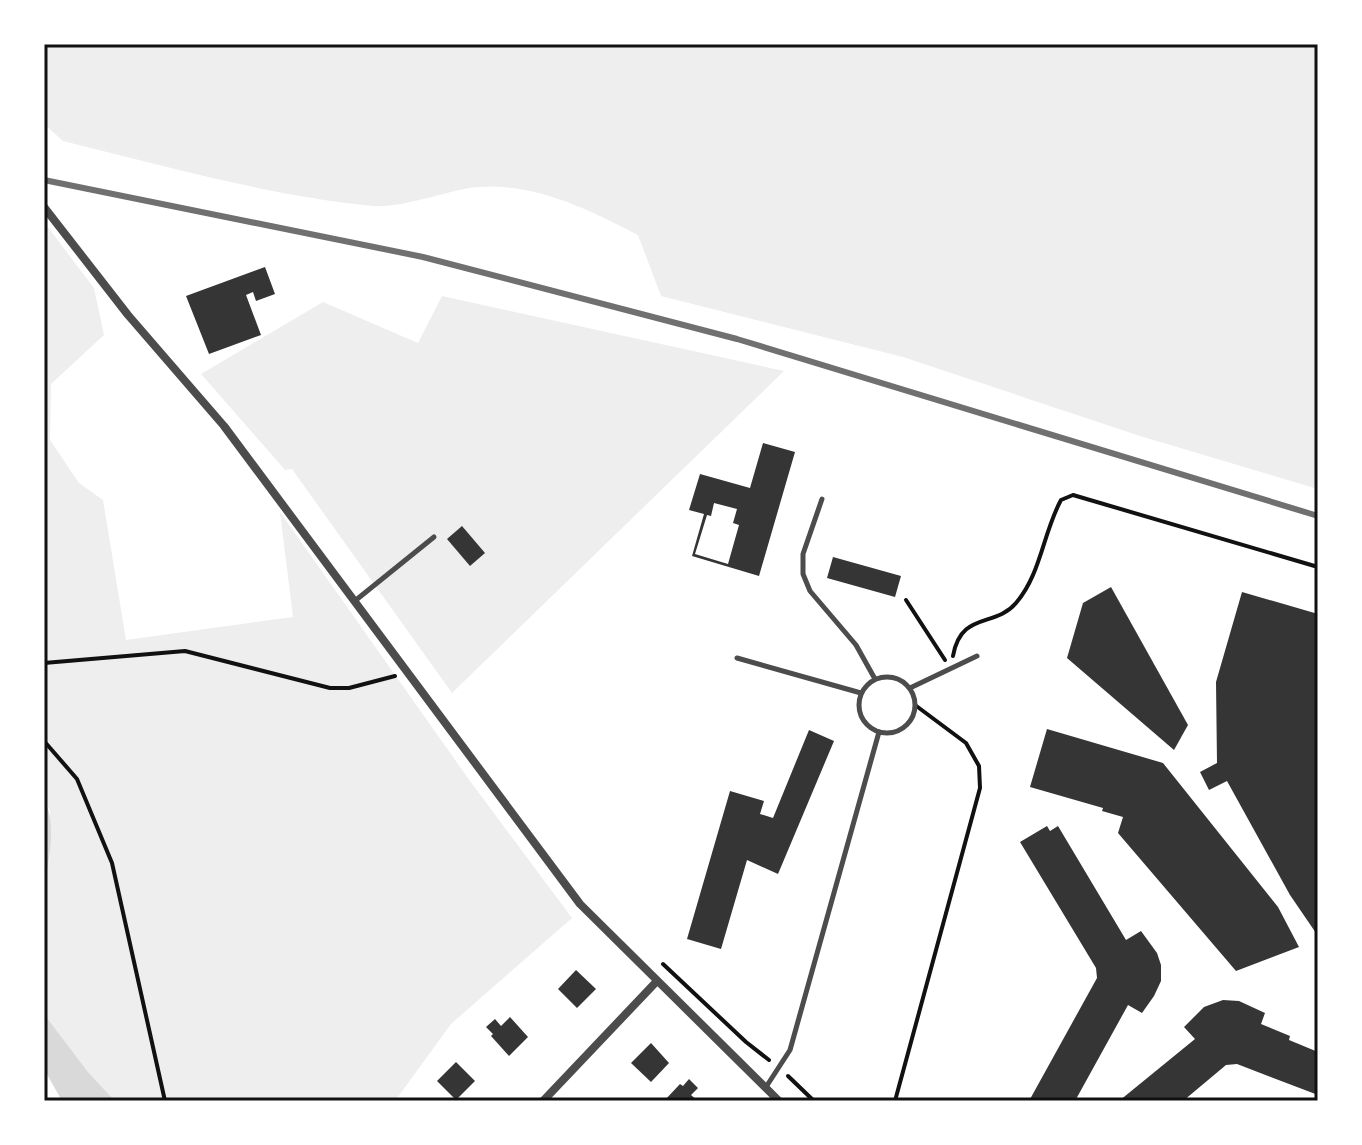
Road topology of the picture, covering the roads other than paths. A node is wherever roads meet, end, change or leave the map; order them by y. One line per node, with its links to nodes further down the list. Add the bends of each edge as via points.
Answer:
1 (44, 207): 4 (street, via 224,426)
2 (822, 499): 7 (lane, via 803,554 803,574)
3 (434, 537): 4 (lane)
4 (356, 600): 11 (street, via 580,904)
5 (977, 656): 8 (lane)
6 (737, 658): 9 (lane)
7 (875, 679): 8 (lane, via 894,677); 9 (lane)
8 (910, 688): 10 (lane, via 915,705 910,721 896,731)
9 (861, 693): 10 (lane, via 864,721)
10 (879, 732): 12 (lane, via 790,1050)
11 (657, 981): 12 (street); 13 (street)
12 (765, 1088): 14 (street)
13 (543, 1101)
14 (779, 1101)

